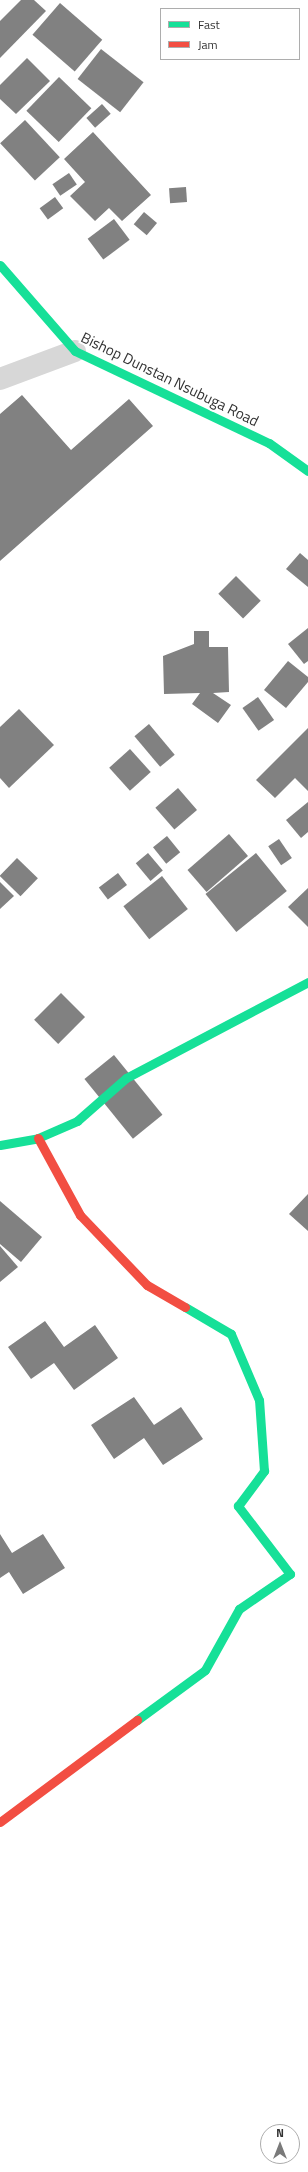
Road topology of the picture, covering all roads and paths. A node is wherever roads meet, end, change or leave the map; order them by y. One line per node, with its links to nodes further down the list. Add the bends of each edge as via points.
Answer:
1 (0, 265): 2 (street, Bishop Dunstan Nsubuga Road)
2 (75, 351): 3 (street); 4 (street, Bishop Dunstan Nsubuga Road, via 269,443)
3 (0, 379)
4 (308, 470)
5 (308, 982): 6 (street, via 126,1078 77,1121)
6 (38, 1138): 7 (street); 8 (street, via 80,1215 147,1285 231,1334 259,1400 264,1471 238,1506 290,1574 239,1609 205,1670)
7 (0, 1146)
8 (0, 1822)

